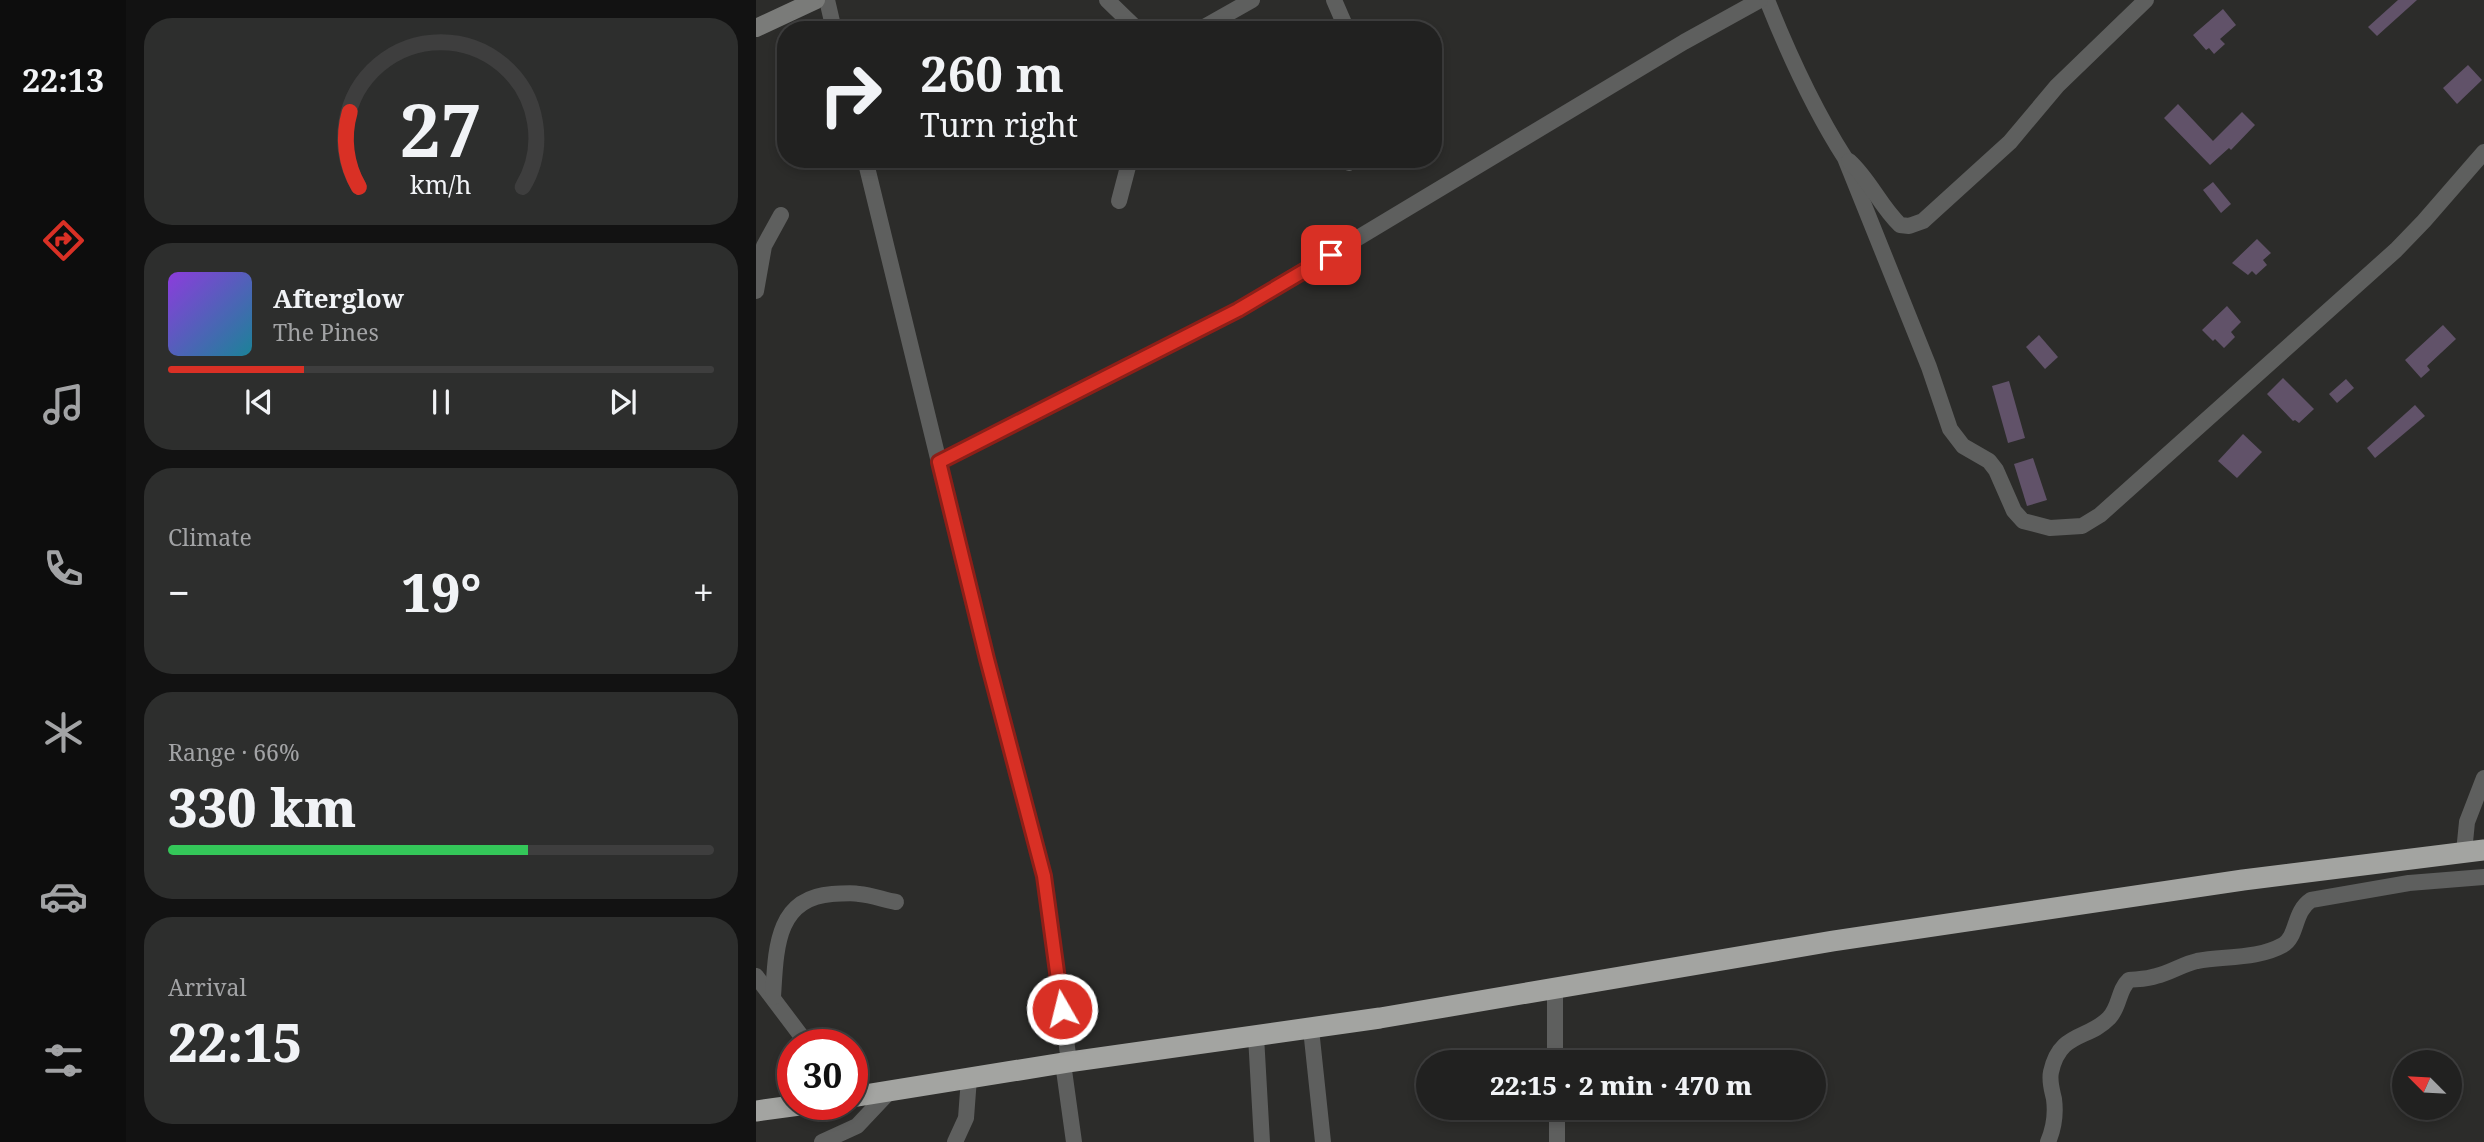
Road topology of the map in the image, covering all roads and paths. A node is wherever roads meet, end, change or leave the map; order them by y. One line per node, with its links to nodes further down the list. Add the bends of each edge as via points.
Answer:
1 (816, 0): 13 (main road)
2 (827, 0): 9 (street)
3 (1107, 0): 10 (street)
4 (1252, 0): 11 (street)
5 (1334, 0): 12 (street)
6 (1760, 0): 21 (street, via 1238,310)
7 (1768, 0): 15 (street, via 1802,83)
8 (2146, 0): 15 (street, via 2057,86 2010,142 1923,221 1899,225 1861,172)
9 (832, 21)
10 (1129, 21)
11 (1215, 21)
12 (1343, 21)
13 (756, 27)
14 (2484, 152): 15 (street, via 2396,250 2181,443 2100,515 2082,526 2064,527 2023,521 1989,461 1963,446 1950,429)
15 (1844, 158)
16 (867, 168): 21 (street)
17 (1128, 168): 18 (street)
18 (1119, 201)
19 (781, 215): 20 (street, via 764,246)
20 (756, 291)
21 (939, 462): 34 (street, via 1044,876)
22 (2484, 778): 23 (street)
23 (2479, 801): 24 (street, via 2468,822)
24 (2474, 851): 28 (highway, via 2084,903)
25 (2484, 877): 47 (street, via 2409,883 2311,900 2301,908 2290,937 2281,946 2246,956 2197,961 2159,976 2129,980 2108,1020 2070,1040 2056,1058 2050,1080 2054,1122)
26 (896, 902): 29 (street, via 858,893 817,895 791,911 783,923)
27 (756, 976): 29 (street)
28 (1555, 988): 31 (highway); 33 (street)
29 (773, 997): 30 (street)
30 (795, 1029)
31 (1311, 1029): 32 (highway); 45 (street)
32 (1256, 1037): 34 (highway); 44 (street)
33 (1555, 1050)
34 (1066, 1062): 35 (highway); 43 (street)
35 (969, 1078): 36 (highway); 42 (street, via 968,1108)
36 (890, 1091): 37 (highway); 41 (street, via 857,1126)
37 (868, 1094)
38 (777, 1108): 39 (highway)
39 (756, 1111)
40 (1557, 1120): 46 (street)
41 (821, 1142)
42 (955, 1142)
43 (1074, 1142)
44 (1262, 1142)
45 (1323, 1142)
46 (1557, 1142)
47 (2048, 1142)

